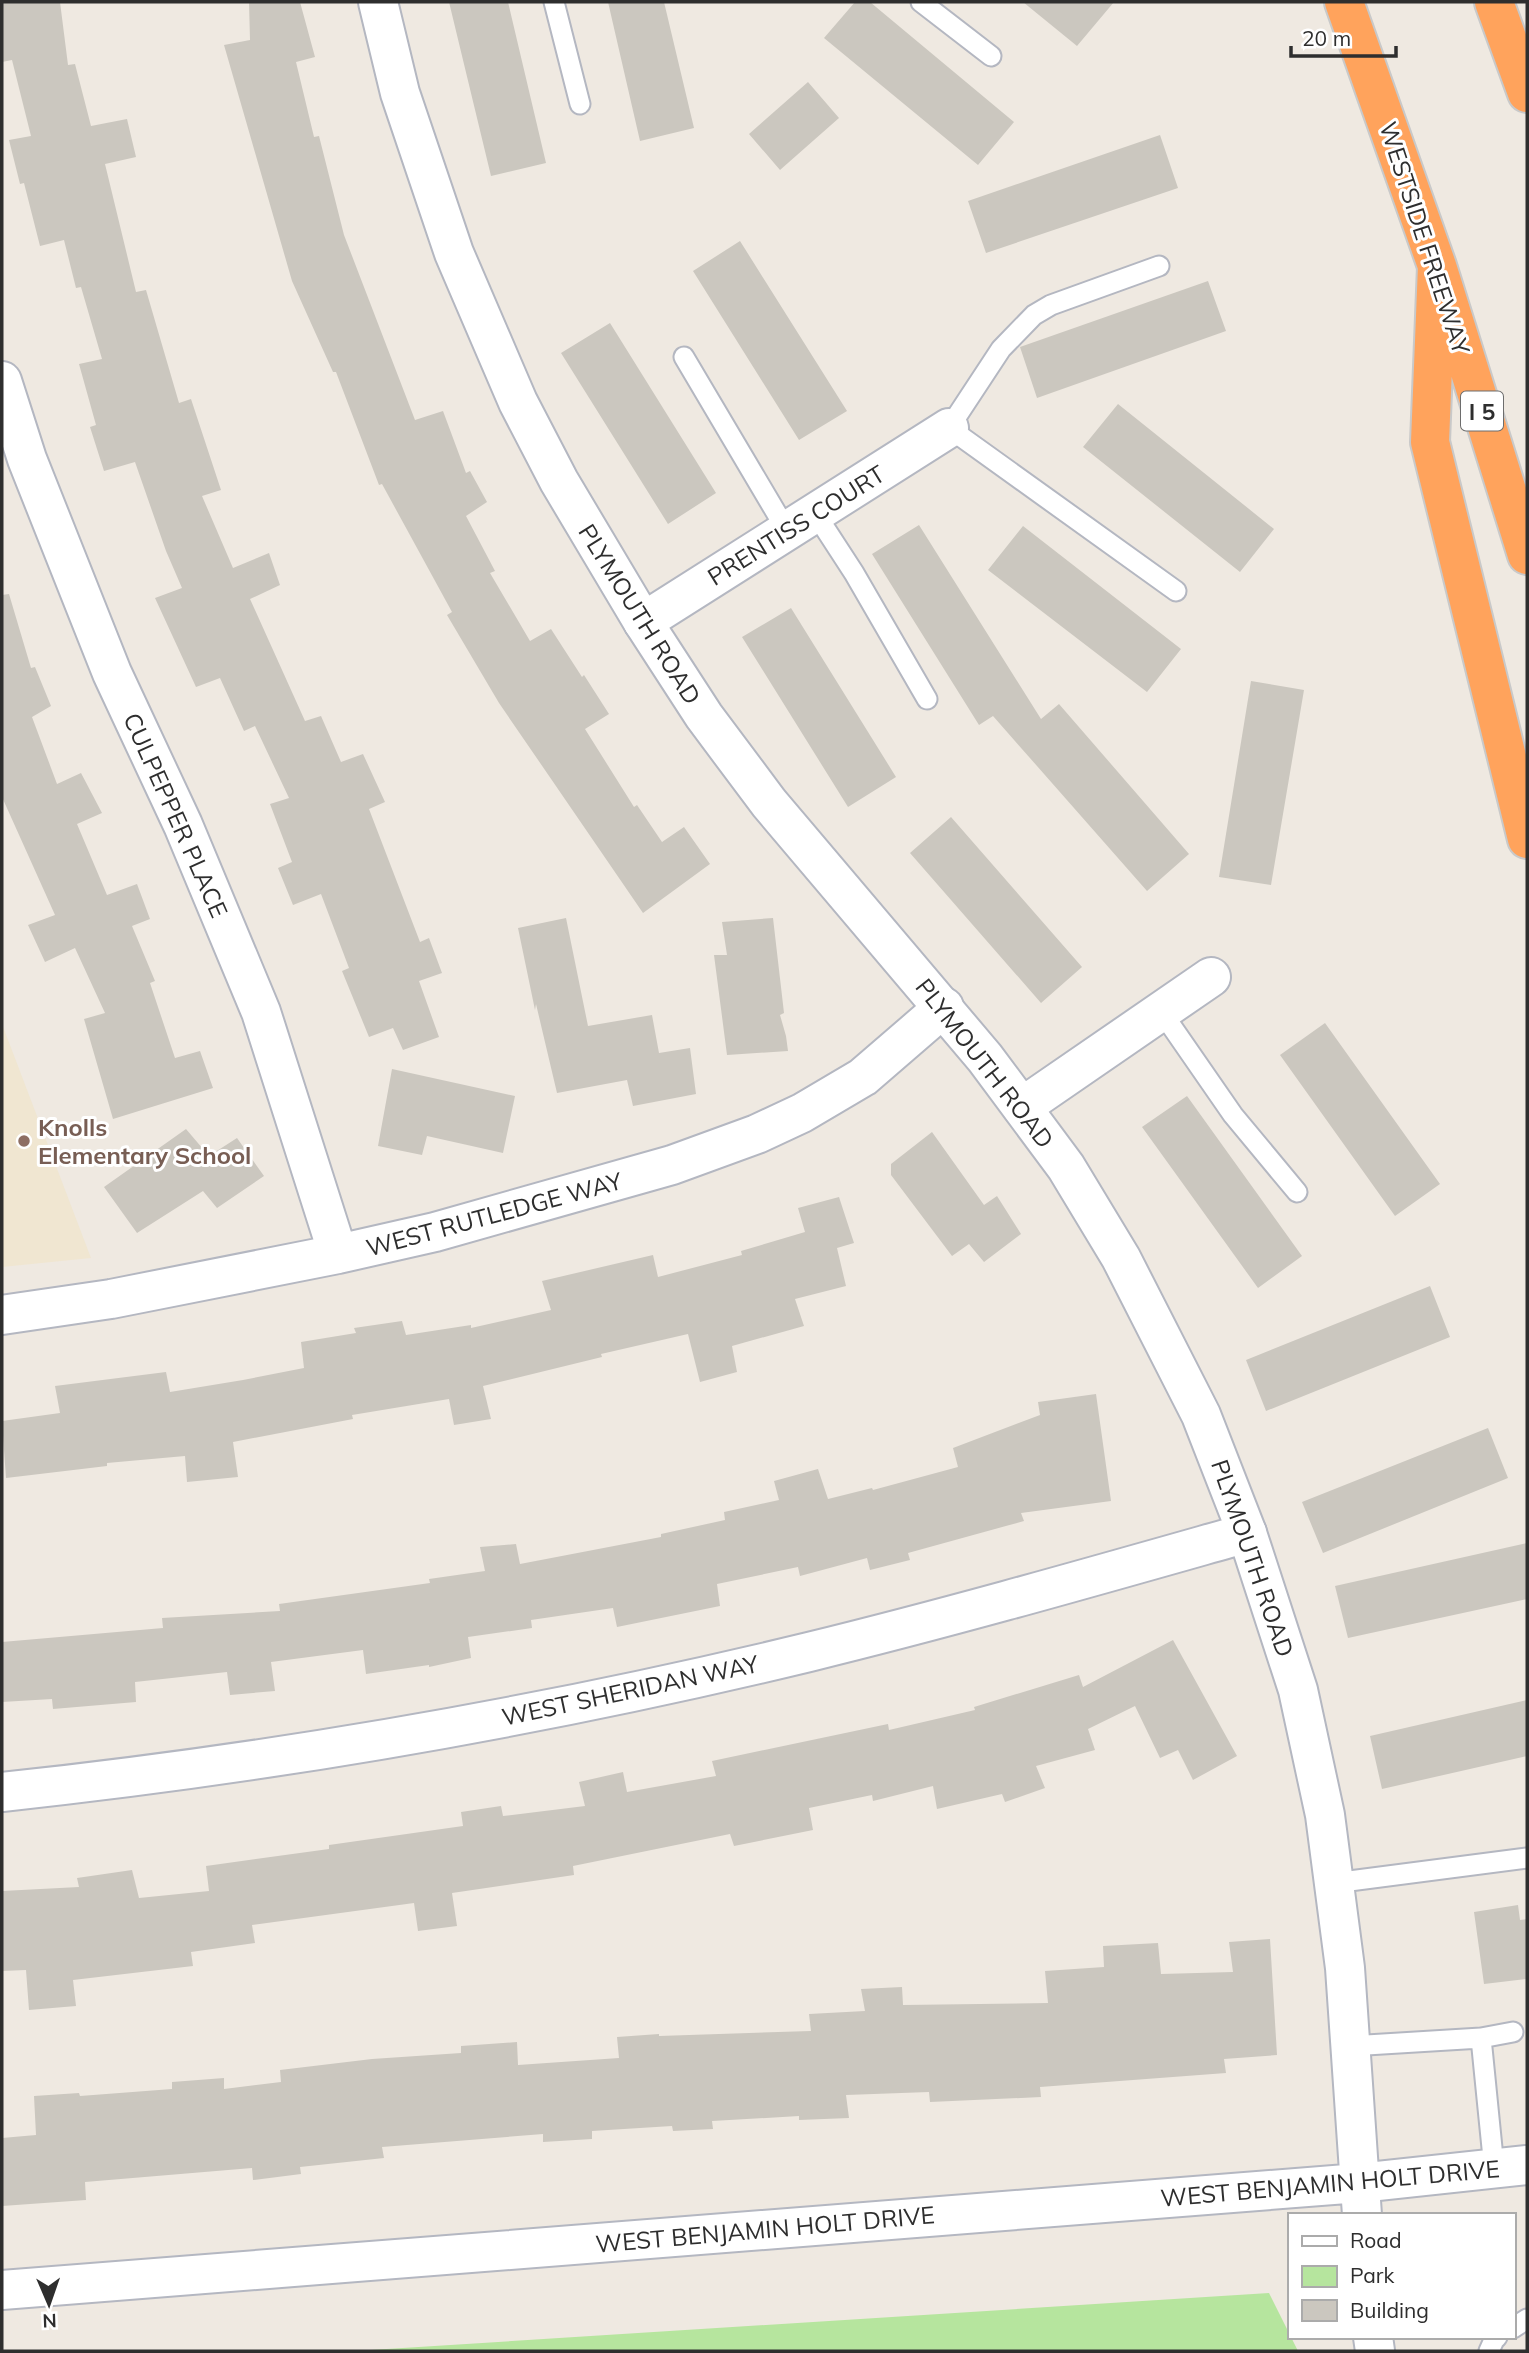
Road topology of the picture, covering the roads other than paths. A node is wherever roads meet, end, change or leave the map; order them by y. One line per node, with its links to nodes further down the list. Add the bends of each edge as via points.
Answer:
1 (378, 2): 17 (street, PLYMOUTH ROAD, via 400,93 454,253 518,402)
2 (554, 2): 8 (lane)
3 (921, 2): 6 (lane)
4 (1344, 2): 10 (highway, WESTSIDE FREEWAY / I 5)
5 (1494, 2): 7 (highway)
6 (991, 56)
7 (1527, 93)
8 (580, 104)
9 (1159, 266): 13 (lane, via 1034,315 1001,349)
10 (1437, 266): 15 (highway, WESTSIDE FREEWAY / I 5); 19 (highway, via 1430,442)
11 (684, 357): 14 (lane)
12 (2, 381): 25 (street, CULPEPPER PLACE, via 27,459 112,673 183,825 261,1013)
13 (949, 428): 14 (street, PRENTISS COURT); 16 (lane)
14 (801, 522): 17 (street, PRENTISS COURT); 18 (lane, via 854,573)
15 (1527, 555)
16 (1176, 591)
17 (643, 622): 21 (street, PLYMOUTH ROAD, via 704,716 769,803)
18 (927, 699)
19 (1527, 839)
20 (1211, 977): 22 (street)
21 (944, 1007): 23 (street, PLYMOUTH ROAD); 25 (street, WEST RUTLEDGE WAY, via 863,1077 757,1134 591,1189)
22 (1161, 1011): 23 (street); 24 (lane, via 1233,1115)
23 (1022, 1107): 27 (street, PLYMOUTH ROAD, via 1066,1167 1121,1258 1201,1415)
24 (1297, 1192)
25 (338, 1254): 26 (street, WEST RUTLEDGE WAY, via 111,1299)
26 (2, 1315)
27 (1247, 1533): 28 (street, WEST SHERIDAN WAY, via 808,1652 614,1695 399,1737); 30 (street, PLYMOUTH ROAD, via 1298,1690 1325,1815)
28 (2, 1792)
29 (1527, 1858): 30 (lane)
30 (1334, 1883): 33 (street, PLYMOUTH ROAD)
31 (1513, 2032): 32 (lane)
32 (1481, 2038): 33 (lane); 34 (lane)
33 (1350, 2046): 35 (street, PLYMOUTH ROAD)
34 (1510, 2167): 35 (street, WEST BENJAMIN HOLT DRIVE)
35 (1360, 2199): 36 (street, WEST BENJAMIN HOLT DRIVE)
36 (2, 2290)

